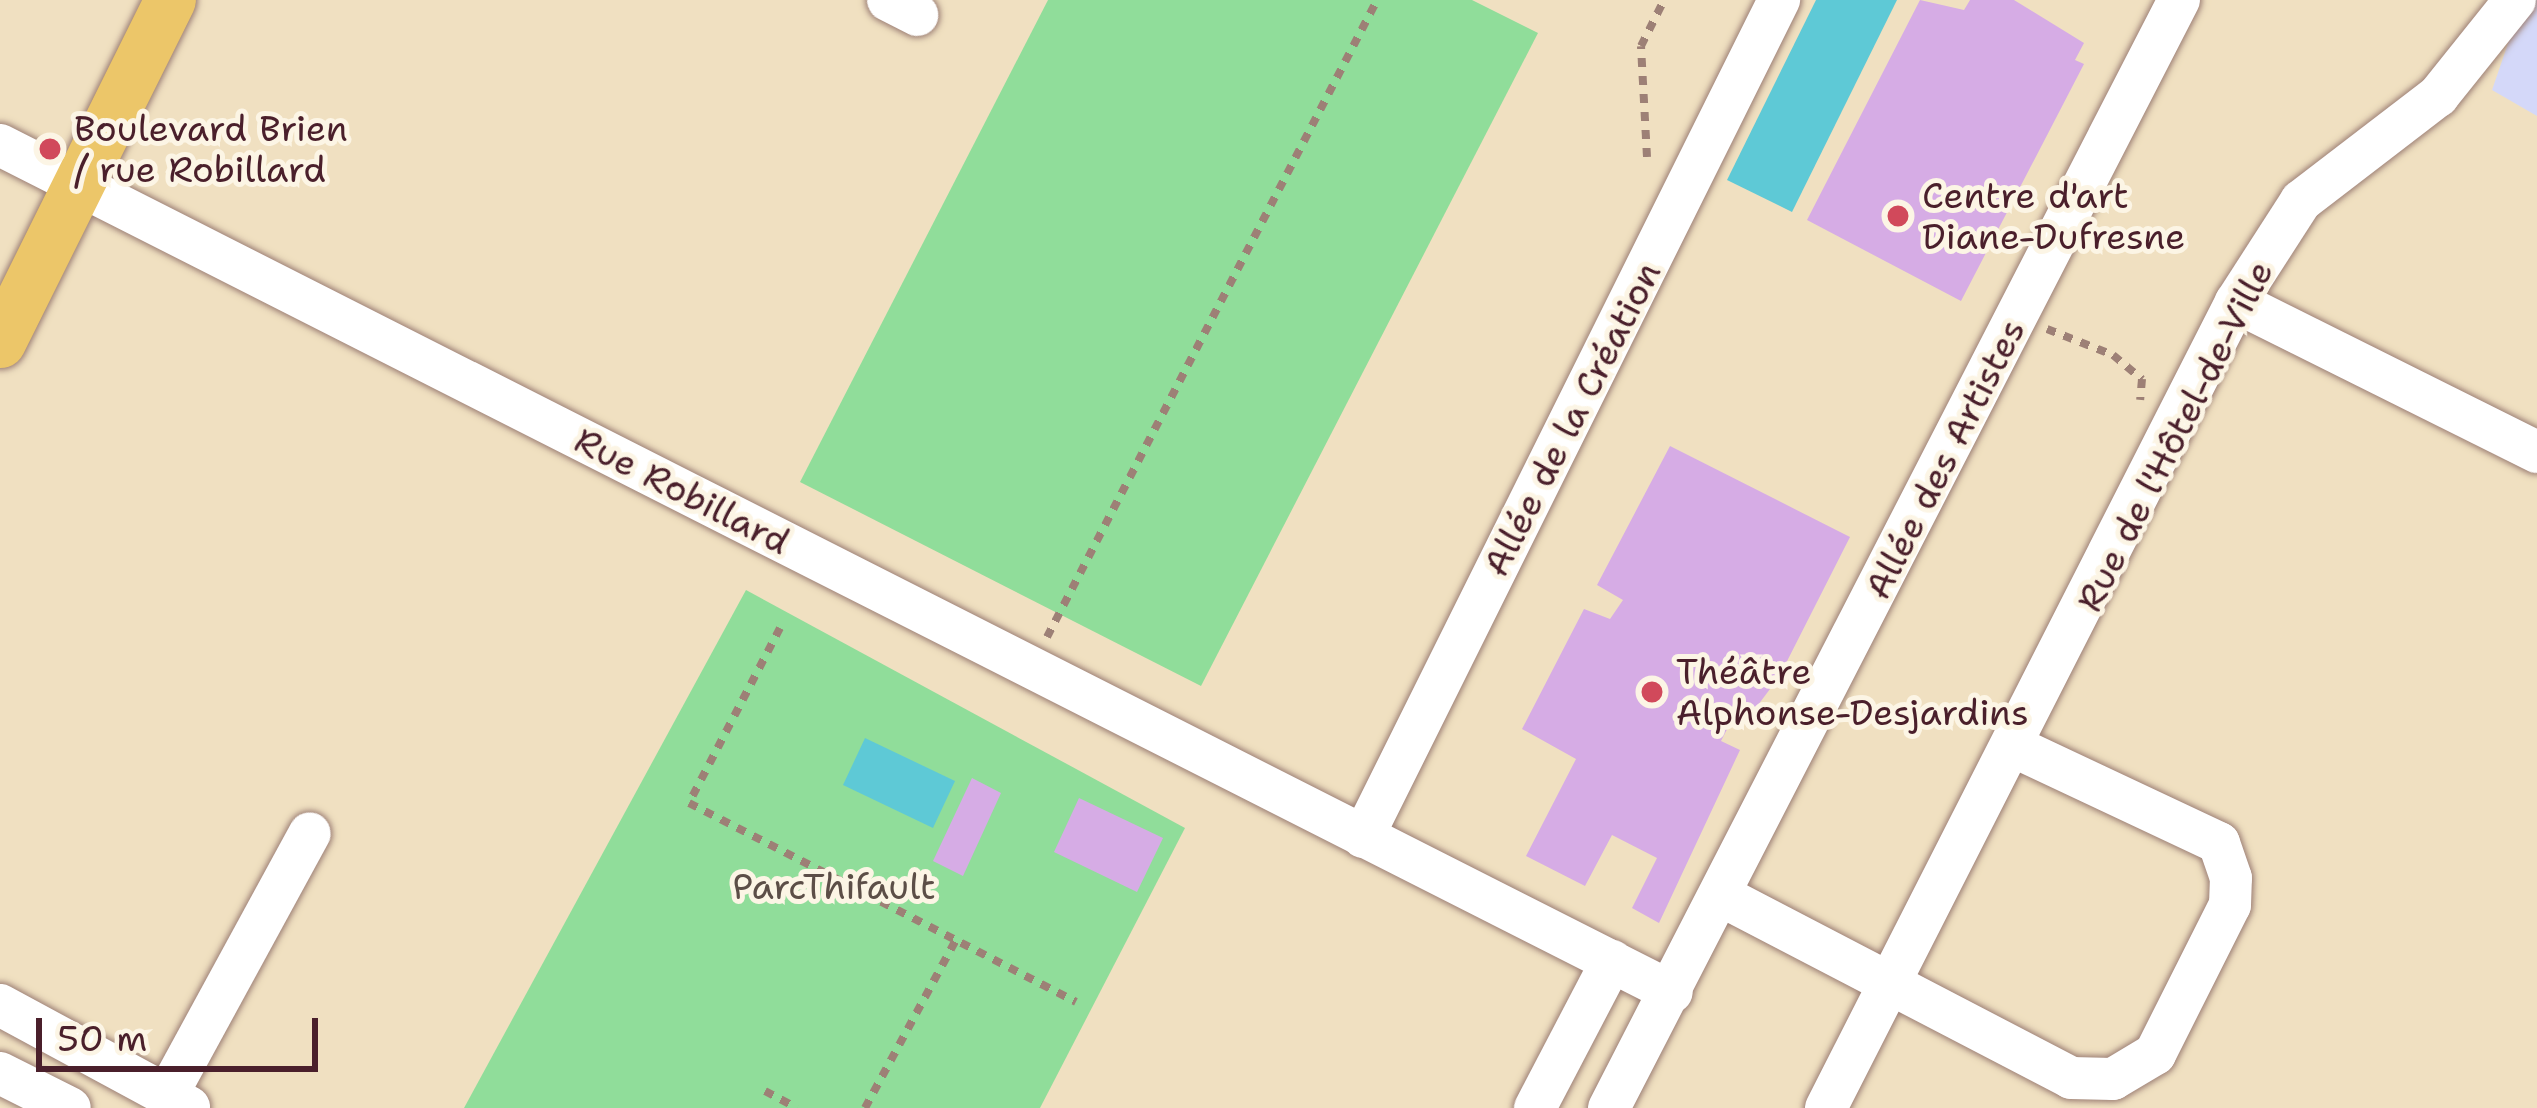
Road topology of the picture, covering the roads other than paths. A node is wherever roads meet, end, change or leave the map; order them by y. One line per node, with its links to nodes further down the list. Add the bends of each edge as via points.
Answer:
1 (170, 0): 6 (main road)
2 (1779, 0): 13 (street, Allée de la Création)
3 (2179, 0): 14 (street, Allée des Artistes)
4 (2515, 0): 7 (street, Rue de l'Hôtel-de-Ville, via 2501,32 2438,96 2301,200)
5 (0, 145): 6 (street, Rue Robillard)
6 (77, 183): 8 (main road); 9 (main road); 13 (street, Rue Robillard)
7 (2236, 302): 10 (street); 11 (street, Rue de l'Hôtel-de-Ville)
8 (0, 311)
9 (0, 342)
10 (2537, 452)
11 (2015, 747): 16 (street, Rue de l'Hôtel-de-Ville); 16 (street, via 2219,843 2230,905 2155,1054 2113,1079 2071,1078)
12 (310, 833): 20 (street)
13 (1363, 836): 15 (street, Rue Robillard)
14 (1720, 895): 16 (street); 17 (street, Allée des Artistes)
15 (1612, 961): 17 (street, Rue Robillard); 22 (street)
16 (1888, 983): 24 (street, Rue de l'Hôtel-de-Ville)
17 (1672, 992): 23 (street, Allée des Artistes)
18 (0, 1005): 20 (street)
19 (0, 1072): 21 (street)
20 (179, 1102)
21 (70, 1108)
22 (1535, 1108)
23 (1609, 1108)
24 (1826, 1108)

